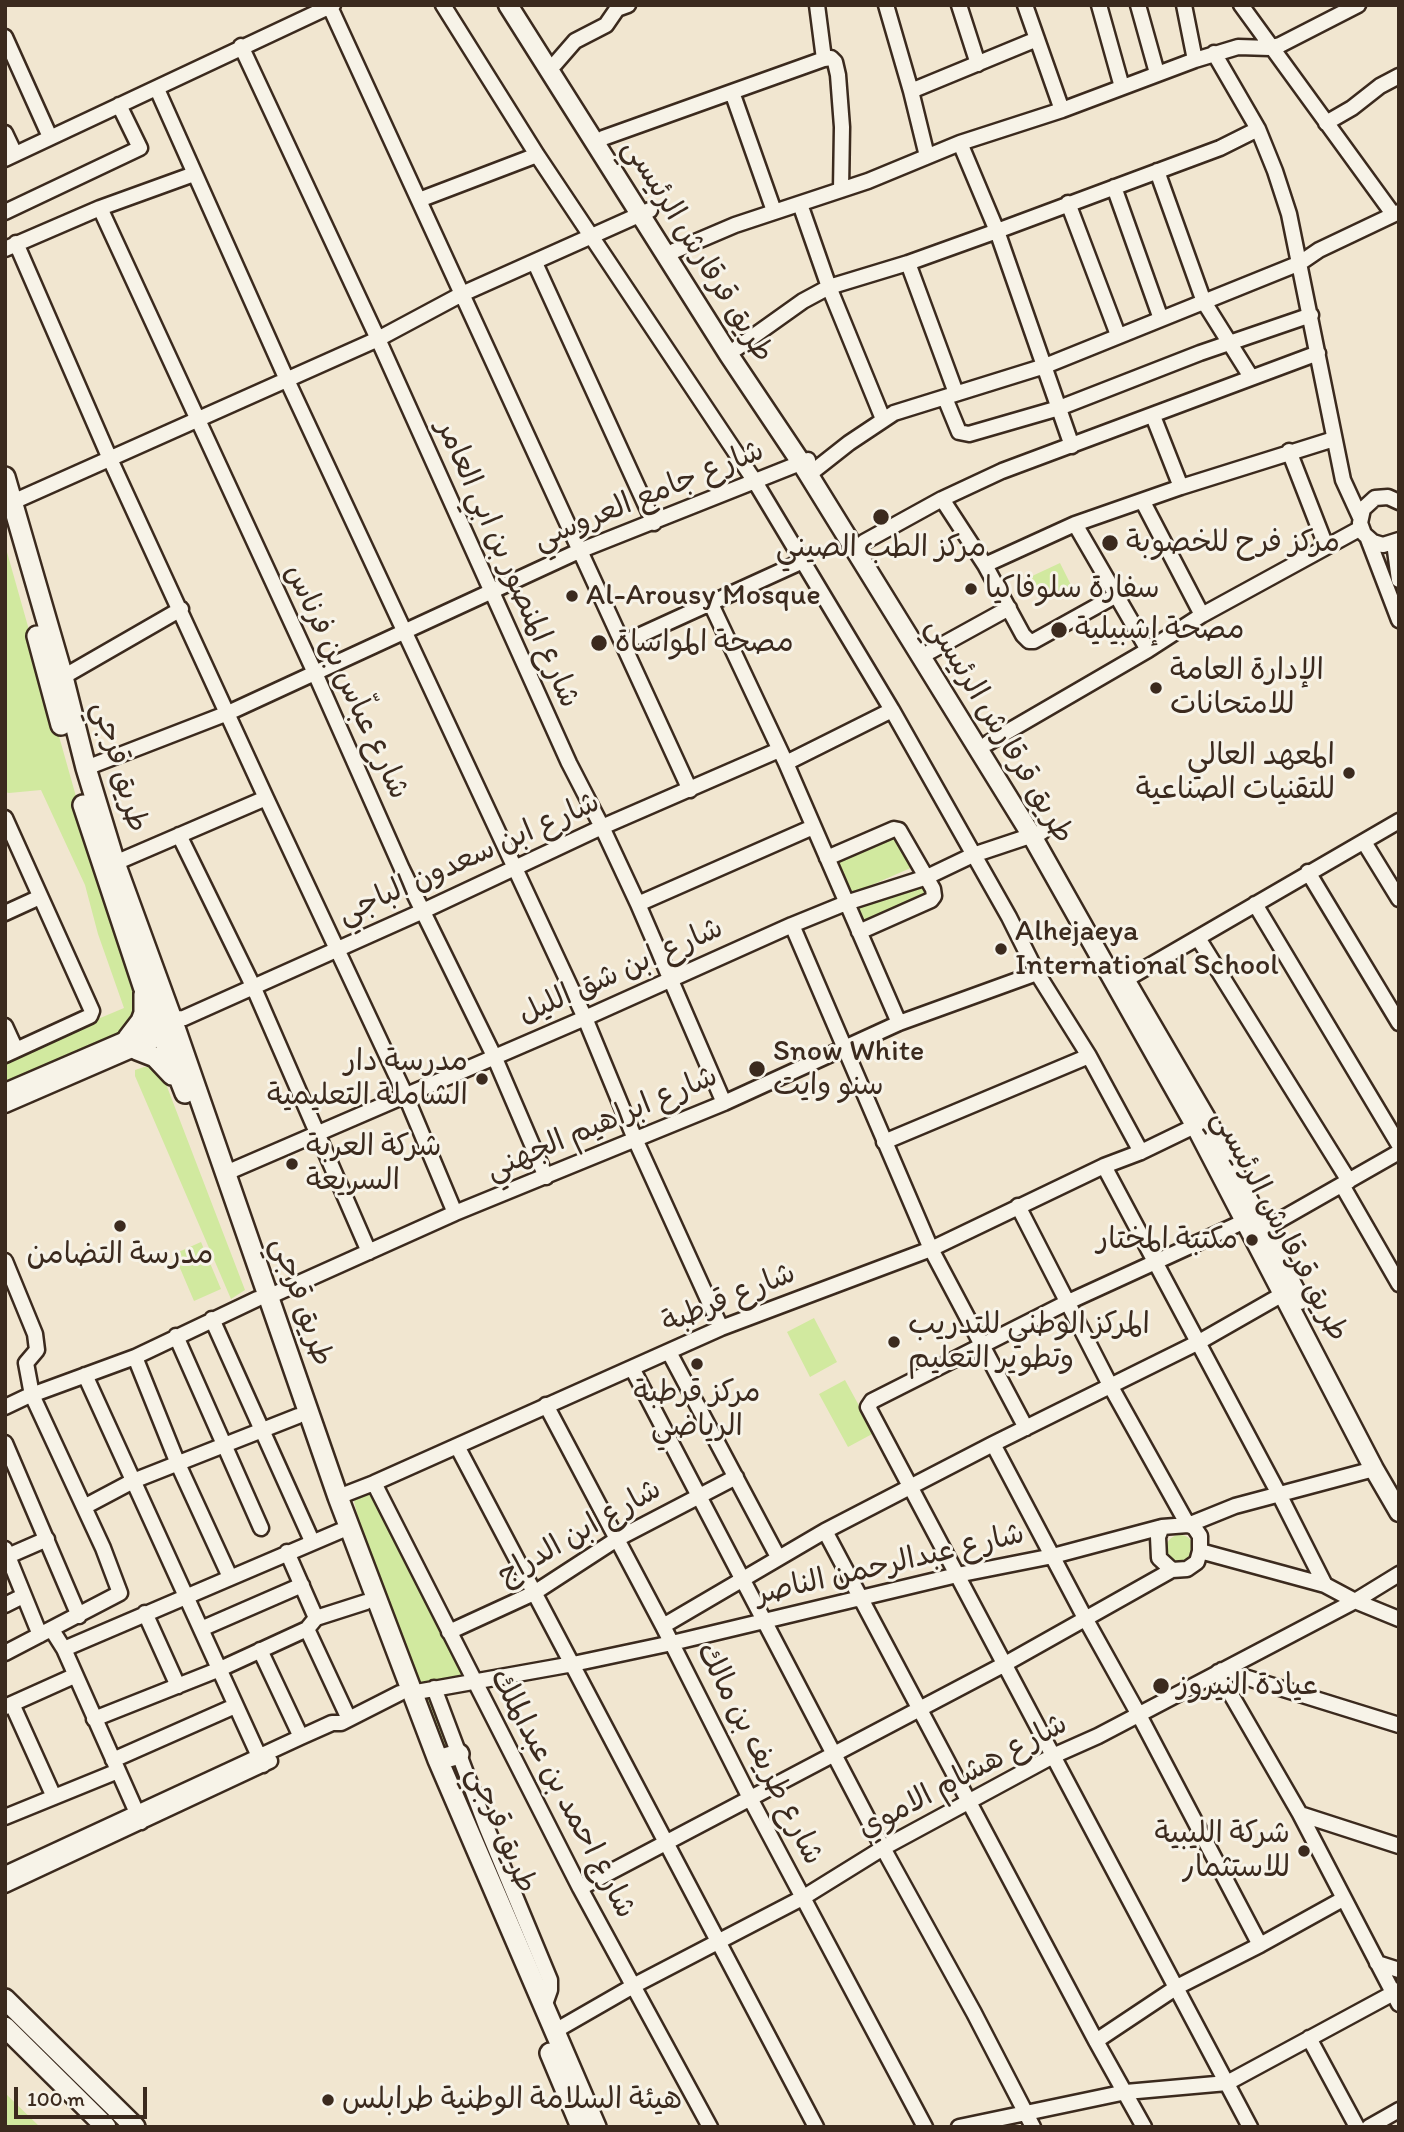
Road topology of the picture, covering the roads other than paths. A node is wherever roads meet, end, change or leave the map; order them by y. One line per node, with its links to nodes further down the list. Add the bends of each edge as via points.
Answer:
1 (443, 5): 38 (street)
2 (508, 5): 51 (main road, طريق قرقارش الرئيسي)
3 (515, 5): 22 (main road, طريق قرقارش الرئيسي)
4 (628, 5): 22 (street, via 617,9 606,25 575,41)
5 (817, 5): 20 (street)
6 (886, 5): 28 (street)
7 (959, 5): 23 (street)
8 (1025, 5): 16 (street)
9 (1099, 5): 26 (street)
10 (1139, 5): 24 (street)
11 (1184, 5): 21 (street)
12 (1241, 5): 18 (street)
13 (1358, 5): 18 (street)
14 (331, 6): 17 (street); 45 (street)
15 (5, 37): 35 (street)
16 (1037, 39): 23 (street); 31 (street)
17 (241, 46): 27 (street); 66 (street, شارع المنصور بن ابي العامر)
18 (1270, 48): 19 (street, via 1238,47); 32 (street)
19 (1213, 53): 21 (street); 33 (street)
20 (824, 59): 29 (street); 44 (street, via 835,62 838,75)
21 (1195, 60): 24 (street)
22 (555, 64): 36 (main road, طريق قرقارش الرئيسي)
23 (978, 64): 28 (street)
24 (1157, 73): 26 (street)
25 (1399, 76): 32 (street)
26 (1122, 87): 31 (street)
27 (157, 89): 30 (street); 42 (street)
28 (911, 91): 40 (street)
29 (732, 92): 36 (street); 49 (street)
30 (120, 105): 35 (street); 50 (street, via 140,148)
31 (1062, 110): 37 (street)
32 (1326, 123): 52 (street)
33 (1258, 129): 41 (street); 57 (street, via 1286,204)
34 (5, 133): 39 (street)
35 (50, 137): 39 (street)
36 (603, 138): 51 (main road, طريق قرقارش الرئيسي)
37 (960, 143): 40 (street); 53 (street)
38 (537, 155): 45 (street); 54 (street)
39 (10, 156)
40 (927, 156): 44 (street)
41 (1157, 171): 43 (street); 62 (street)
42 (194, 174): 48 (street); 72 (street)
43 (1114, 187): 46 (street); 64 (street)
44 (841, 190): 47 (street)
45 (419, 200): 61 (street)
46 (1068, 203): 53 (street); 65 (street)
47 (800, 204): 49 (street); 60 (street)
48 (100, 208): 55 (street); 76 (street, شارع عباّس بن فرناس)
49 (774, 211): 56 (street)
50 (5, 212)
51 (646, 213): 54 (street); 56 (main road, طريق قرقارش الرئيسي); 82 (main road, طريق قرقارش الرئيسي, via 729,355)
52 (1396, 213): 57 (street, شارع جامع العروسي)
53 (997, 231): 59 (street); 70 (street)
54 (594, 237): 58 (street); 84 (street)
55 (11, 246): 81 (street)
56 (674, 251): 68 (main road, طريق قرقارش الرئيسي)
57 (1300, 262): 62 (street, شارع جامع العروسي); 63 (street)
58 (535, 263): 61 (street); 90 (street)
59 (908, 263): 60 (street); 73 (street)
60 (829, 287): 68 (street); 77 (street)
61 (462, 294): 66 (street); 97 (street)
62 (1204, 302): 64 (street, شارع جامع العروسي); 67 (street)
63 (1311, 315): 67 (street); 69 (street)
64 (1161, 319): 65 (street, شارع جامع العروسي)
65 (1118, 335): 70 (street, شارع جامع العروسي)
66 (378, 339): 72 (street); 101 (street, شارع المنصور بن ابي العامر)
67 (1229, 343): 71 (street); 74 (street)
68 (737, 348): 82 (main road, طريق قرقارش الرئيسي)
69 (1318, 353): 71 (street); 78 (street)
70 (1045, 366): 73 (street, شارع جامع العروسي); 74 (street)
71 (1251, 377): 75 (street)
72 (287, 380): 76 (street); 108 (street)
73 (951, 395): 74 (street, via 958,430 965,434); 77 (street, شارع جامع العروسي)
74 (1059, 408): 79 (street)
75 (1153, 416): 79 (street); 85 (street)
76 (196, 419): 81 (street); 112 (street, شارع عباّس بن فرناس)
77 (883, 419): 82 (street, شارع جامع العروسي)
78 (1334, 439): 80 (street); 93 (street, via 1346,490)
79 (1072, 446): 87 (street)
80 (1289, 452): 85 (street); 96 (street)
81 (110, 459): 89 (street); 105 (street)
82 (809, 464): 84 (street, شارع جامع العروسي); 95 (main road, طريق قرقارش الرئيسي); 126 (main road, طريق قرقارش الرئيسي)
83 (5, 477): 89 (highway, طريق قرجي)
84 (754, 480): 90 (street, شارع جامع العروسي); 98 (street)
85 (1181, 487): 88 (street)
86 (1397, 498): 93 (street, via 1375,498 1363,509)
87 (942, 499): 95 (street); 99 (street)
88 (1143, 502): 92 (street); 106 (street)
89 (9, 504): 113 (highway, طريق قرجي)
90 (654, 523): 97 (street, شارع جامع العروسي)
91 (5, 524): 149 (highway, طريق قرجي, via 94,844)
92 (1075, 524): 99 (street); 102 (street)
93 (1363, 528): 94 (street, via 1383,545); 96 (street); 107 (street)
94 (1396, 541): 100 (street)
95 (864, 542): 111 (main road, طريق قرقارش الرئيسي)
96 (1326, 546): 106 (street)
97 (579, 551): 101 (street, شارع جامع العروسي); 109 (street)
98 (803, 561): 103 (street); 114 (street)
99 (985, 565): 104 (street)
100 (1399, 580)
101 (489, 591): 108 (street, شارع جامع العروسي); 124 (street, شارع المنصور بن ابي العامر)
102 (1115, 596): 104 (street, via 1031,641); 110 (street)
103 (711, 604): 109 (street); 117 (street)
104 (1009, 608): 111 (street)
105 (181, 609): 113 (street); 115 (street)
106 (1202, 615): 110 (street)
107 (1399, 620)
108 (404, 632): 112 (street, شارع جامع العروسي); 132 (street)
109 (623, 643): 120 (street)
110 (1148, 650): 116 (street)
111 (931, 651): 116 (main road, طريق قرقارش الرئيسي)
112 (315, 673): 115 (street, شارع جامع العروسي); 140 (street, شارع عباّس بن فرناس)
113 (63, 677): 119 (highway, طريق قرجي)
114 (892, 710): 118 (street); 129 (street)
115 (228, 713): 119 (street, شارع جامع العروسي); 121 (street)
116 (988, 743): 126 (main road, طريق قرقارش الرئيسي)
117 (779, 750): 118 (street); 120 (street, شارع ابن سعدون الباجي)
118 (786, 763): 125 (street)
119 (86, 768): 131 (highway, طريق قرجي)
120 (690, 790): 124 (street, شارع ابن سعدون الباجي)
121 (265, 798): 127 (street); 145 (street)
122 (5, 818): 135 (street)
123 (1399, 821): 128 (street)
124 (602, 827): 132 (street, شارع ابن سعدون الباجي); 137 (street, شارع المنصور بن ابي العامر)
125 (813, 827): 130 (street); 137 (street)
126 (1037, 834): 129 (street, شارع ابن شق الليل); 148 (main road, طريق قرقارش الرئيسي); 166 (main road, طريق قرقارش الرئيسي)
127 (179, 835): 131 (street); 150 (street)
128 (1364, 842): 133 (street); 136 (street)
129 (973, 855): 134 (street, شارع ابن شق الليل); 146 (street)
130 (827, 858): 134 (street, via 896,829); 138 (street)
131 (115, 863): 155 (highway, طريق قرجي)
132 (514, 869): 140 (street, شارع ابن سعدون الباجي); 151 (street)
133 (1308, 872): 139 (street); 153 (street)
134 (927, 877): 138 (street, شارع ابن شق الليل); 143 (street, via 933,889 931,900)
135 (40, 897): 141 (street); 158 (street, via 92,1011 90,1016)
136 (1399, 899)
137 (638, 904): 147 (street, شارع المنصور بن ابي العامر)
138 (846, 904): 142 (street, شارع ابن شق الليل); 143 (street)
139 (1255, 904): 144 (street); 170 (street)
140 (423, 911): 145 (street, شارع ابن سعدون الباجي); 159 (street, شارع عباّس بن فرناس)
141 (5, 913)
142 (792, 925): 147 (street, شارع ابن شق الليل); 157 (street)
143 (859, 932): 152 (street)
144 (1198, 938): 148 (street); 176 (street)
145 (337, 948): 150 (street, شارع ابن سعدون الباجي); 163 (street)
146 (1037, 973): 152 (street, شارع ابراهيم الجهني); 160 (street)
147 (672, 979): 151 (street, شارع ابن شق الليل); 164 (street, شارع المنصور بن ابي العامر)
148 (1125, 980): 166 (main road, طريق قرقارش الرئيسي)
149 (143, 986): 155 (highway, طريق قرجي); 156 (highway, via 144,1013)
150 (253, 986): 155 (street, شارع ابن سعدون الباجي); 167 (street)
151 (585, 1018): 159 (street, شارع ابن شق الليل); 168 (street)
152 (899, 1023): 157 (street, شارع ابراهيم الجهني)
153 (1399, 1023)
154 (5, 1026): 158 (street)
155 (170, 1026): 156 (street, شارع ابن سعدون الباجي); 161 (highway, طريق قرجي); 174 (highway, طريق قرجي)
156 (132, 1044): 161 (highway, via 160,1060); 162 (street); 165 (street)
157 (844, 1048): 164 (street, شارع ابراهيم الجهني); 169 (street)
158 (10, 1053)
159 (494, 1056): 163 (street, شارع ابن شق الليل); 175 (street, شارع عباّس بن فرناس)
160 (1088, 1056): 169 (street); 171 (street)
161 (184, 1089): 186 (highway, طريق قرجي)
162 (5, 1091)
163 (405, 1094): 167 (street, شارع ابن شق الليل); 178 (street)
164 (724, 1103): 168 (street, شارع ابراهيم الجهني)
165 (5, 1105)
166 (1201, 1123): 171 (street, شارع قرطبة); 179 (main road, طريق قرقارش الرئيسي)
167 (318, 1133): 174 (street, شارع ابن شق الليل); 181 (street)
168 (635, 1139): 175 (street, شارع ابراهيم الجهني); 189 (street)
169 (884, 1142): 180 (street)
170 (1399, 1145)
171 (1141, 1152): 173 (street, شارع قرطبة)
172 (1399, 1152): 176 (street)
173 (1104, 1166): 177 (street, شارع قرطبة); 183 (street)
174 (226, 1173): 186 (highway, طريق قرجي)
175 (546, 1177): 178 (street, شارع ابراهيم الجهني)
176 (1345, 1183): 179 (street); 184 (street)
177 (1018, 1206): 180 (street, شارع قرطبة); 187 (street)
178 (455, 1213): 181 (street, شارع ابراهيم الجهني)
179 (1254, 1228): 183 (street); 185 (main road, طريق قرقارش الرئيسي); 214 (main road, طريق قرقارش الرئيسي)
180 (930, 1249): 189 (street, شارع قرطبة); 192 (street)
181 (369, 1252): 186 (street, شارع ابراهيم الجهني)
182 (5, 1261): 198 (street, via 37,1341 37,1350 26,1363)
183 (1156, 1262): 187 (street); 191 (street)
184 (1399, 1284)
185 (1283, 1294): 191 (street); 209 (main road, طريق قرقارش الرئيسي)
186 (262, 1298): 188 (street, شارع ابراهيم الجهني); 201 (highway, طريق قرجي); 217 (highway, طريق قرجي)
187 (1066, 1303): 192 (street); 197 (street)
188 (212, 1319): 190 (street, شارع ابراهيم الجهني); 203 (street)
189 (721, 1328): 193 (street, شارع قرطبة)
190 (176, 1336): 194 (street, شارع ابراهيم الجهني); 205 (street)
191 (1199, 1342): 197 (street); 216 (street)
192 (982, 1345): 202 (street); 213 (street, via 869,1404 868,1410)
193 (669, 1352): 195 (street, شارع قرطبة); 210 (street)
194 (135, 1357): 196 (street, شارع ابراهيم الجهني); 208 (street)
195 (632, 1368): 200 (street, شارع قرطبة); 215 (street)
196 (85, 1375): 198 (street, شارع ابراهيم الجهني); 211 (street)
197 (1111, 1387): 202 (street); 220 (street)
198 (32, 1395): 199 (street, شارع ابراهيم الجهني); 218 (street)
199 (6, 1403)
200 (546, 1405): 207 (street, شارع قرطبة); 226 (street, شارع طريف بن مالك)
201 (298, 1416): 203 (street); 223 (highway, طريق قرجي)
202 (1026, 1428): 206 (street)
203 (263, 1430): 205 (street); 227 (street)
204 (5, 1443): 225 (street)
205 (224, 1444): 208 (street); 222 (street)
206 (993, 1444): 213 (street); 231 (street)
207 (457, 1446): 212 (street, شارع قرطبة); 240 (street)
208 (178, 1464): 211 (street); 236 (street)
209 (1374, 1469): 216 (street, شارع عبدالرحمن الناصر); 219 (main road, طريق قرقارش الرئيسي)
210 (736, 1477): 215 (street, شارع ابن الدراج); 232 (street)
211 (133, 1481): 218 (street); 242 (street)
212 (374, 1483): 217 (street, شارع قرطبة); 256 (street, شارع احمد بن عبدالملك)
213 (910, 1487): 224 (street); 235 (street)
214 (1399, 1493)
215 (700, 1496): 226 (street, شارع ابن الدراج); 237 (street)
216 (1280, 1496): 220 (street, شارع عبدالرحمن الناصر, via 1234,1506); 239 (street)
217 (338, 1497): 269 (highway, طريق قرجي)
218 (84, 1507): 248 (street, via 120,1593)
219 (1399, 1511)
220 (1188, 1525): 221 (street, شارع عبدالرحمن الناصر); 228 (street, via 1200,1536)
221 (1162, 1527): 231 (street, شارع عبدالرحمن الناصر); 233 (street, via 1159,1558)
222 (261, 1528)
223 (340, 1531): 227 (street); 245 (highway, طريق قرجي)
224 (825, 1531): 232 (street); 243 (street)
225 (47, 1539): 230 (street); 248 (street)
226 (617, 1539): 240 (street, شارع ابن الدراج); 253 (street, شارع طريف بن مالك)
227 (312, 1541): 229 (street)
228 (1200, 1551): 233 (street, via 1192,1567); 239 (street)
229 (287, 1552): 236 (street); 238 (street)
230 (7, 1553): 241 (street)
231 (1053, 1556): 235 (street, شارع عبدالرحمن الناصر); 249 (street)
232 (778, 1557): 237 (street)
233 (1172, 1570): 249 (street)
234 (1399, 1574): 244 (street, شارع هشام الاموي)
235 (957, 1575): 243 (street, شارع عبدالرحمن الناصر); 262 (street)
236 (230, 1577): 242 (street)
237 (742, 1578): 251 (street); 253 (street)
238 (302, 1585): 252 (street); 254 (street)
239 (1325, 1585): 244 (street)
240 (534, 1593): 256 (street, شارع ابن الدراج); 261 (street)
241 (23, 1596): 246 (street); 255 (street)
242 (186, 1596): 247 (street); 254 (street)
243 (862, 1597): 251 (street, شارع عبدالرحمن الناصر); 272 (street)
244 (1355, 1601): 250 (street); 264 (street, شارع هشام الاموي)
245 (366, 1602): 252 (street); 269 (highway, طريق قرجي)
246 (5, 1605)
247 (145, 1613): 258 (street); 267 (street)
248 (79, 1616): 255 (street)
249 (1085, 1618): 262 (street); 273 (street)
250 (1399, 1619)
251 (764, 1620): 257 (street, شارع عبدالرحمن الناصر); 279 (street)
252 (311, 1624): 259 (street); 275 (street)
253 (663, 1626): 257 (street, شارع طريف بن مالك)
254 (201, 1629): 263 (street)
255 (46, 1632): 258 (street); 260 (street)
256 (449, 1632): 266 (street, شارع احمد بن عبدالملك)
257 (671, 1643): 261 (street, شارع عبدالرحمن الناصر); 285 (street, شارع طريف بن مالك)
258 (64, 1649): 265 (street)
259 (260, 1650): 263 (street); 277 (street)
260 (5, 1653)
261 (573, 1664): 266 (street, شارع عبدالرحمن الناصر); 290 (street)
262 (1005, 1664): 272 (street); 280 (street)
263 (220, 1669): 267 (street); 271 (street)
264 (1220, 1671): 273 (street, شارع هشام الاموي); 276 (street); 287 (street)
265 (74, 1676): 270 (street); 274 (street)
266 (474, 1682): 268 (street, شارع عبدالرحمن الناصر); 295 (street, شارع احمد بن عبدالملك)
267 (178, 1686): 274 (street)
268 (434, 1688): 269 (street, شارع عبدالرحمن الناصر); 278 (street)
269 (406, 1693): 275 (street, شارع عبدالرحمن الناصر); 281 (highway, طريق قرجي); 317 (highway, طريق قرجي, via 427,1763)
270 (9, 1705): 284 (street)
271 (235, 1706): 282 (street); 283 (street)
272 (920, 1709): 279 (street); 286 (street)
273 (1139, 1715): 280 (street, شارع هشام الاموي); 299 (street)
274 (94, 1719): 283 (street)
275 (345, 1721): 277 (street); 282 (street, via 335,1731)
276 (1399, 1725)
277 (301, 1737): 282 (street)
278 (459, 1754): 281 (highway); 306 (street, via 550,1980)
279 (835, 1755): 285 (street); 292 (street)
280 (1054, 1756): 286 (street, شارع هشام الاموي); 303 (street)
281 (438, 1760): 306 (highway, طريق قرجي)
282 (260, 1761): 289 (street)
283 (116, 1765): 284 (street); 289 (street)
284 (54, 1797): 288 (street)
285 (751, 1800): 290 (street); 296 (street, شارع طريف بن مالك)
286 (970, 1802): 292 (street, شارع هشام الاموي); 310 (street)
287 (1300, 1814): 291 (street); 297 (street)
288 (5, 1817)
289 (139, 1818): 293 (street); 294 (street)
290 (666, 1843): 295 (street); 298 (street)
291 (1399, 1846)
292 (883, 1848): 296 (street, شارع هشام الاموي); 314 (street)
293 (5, 1874)
294 (5, 1885)
295 (580, 1888): 302 (street, شارع احمد بن عبدالملك)
296 (803, 1897): 298 (street, شارع هشام الاموي); 321 (street, شارع طريف بن مالك)
297 (1343, 1899): 299 (street); 300 (street)
298 (719, 1942): 302 (street, شارع هشام الاموي); 320 (street)
299 (1260, 1945): 303 (street)
300 (1377, 1963): 301 (street); 304 (street)
301 (1399, 1970)
302 (635, 1985): 308 (street, شارع هشام الاموي); 319 (street, شارع احمد بن عبدالملك)
303 (1177, 1987): 310 (street); 311 (street)
304 (1397, 1996): 309 (street)
305 (5, 1999): 316 (highway)
306 (544, 2007): 308 (highway, طريق قرجي)
307 (5, 2027): 315 (highway)
308 (555, 2031): 318 (highway, طريق قرجي)
309 (1309, 2038): 311 (street); 326 (street)
310 (1096, 2041): 312 (street)
311 (1227, 2082): 312 (street); 325 (street)
312 (1126, 2092): 314 (street); 324 (street)
313 (1399, 2110): 327 (street)
314 (1025, 2112): 322 (street); 323 (street)
315 (106, 2127)
316 (135, 2127)
317 (580, 2127)
318 (596, 2127)
319 (710, 2127)
320 (816, 2127)
321 (925, 2127)
322 (959, 2127)
323 (1033, 2127)
324 (1144, 2127)
325 (1250, 2127)
326 (1357, 2127)
327 (1369, 2127)

